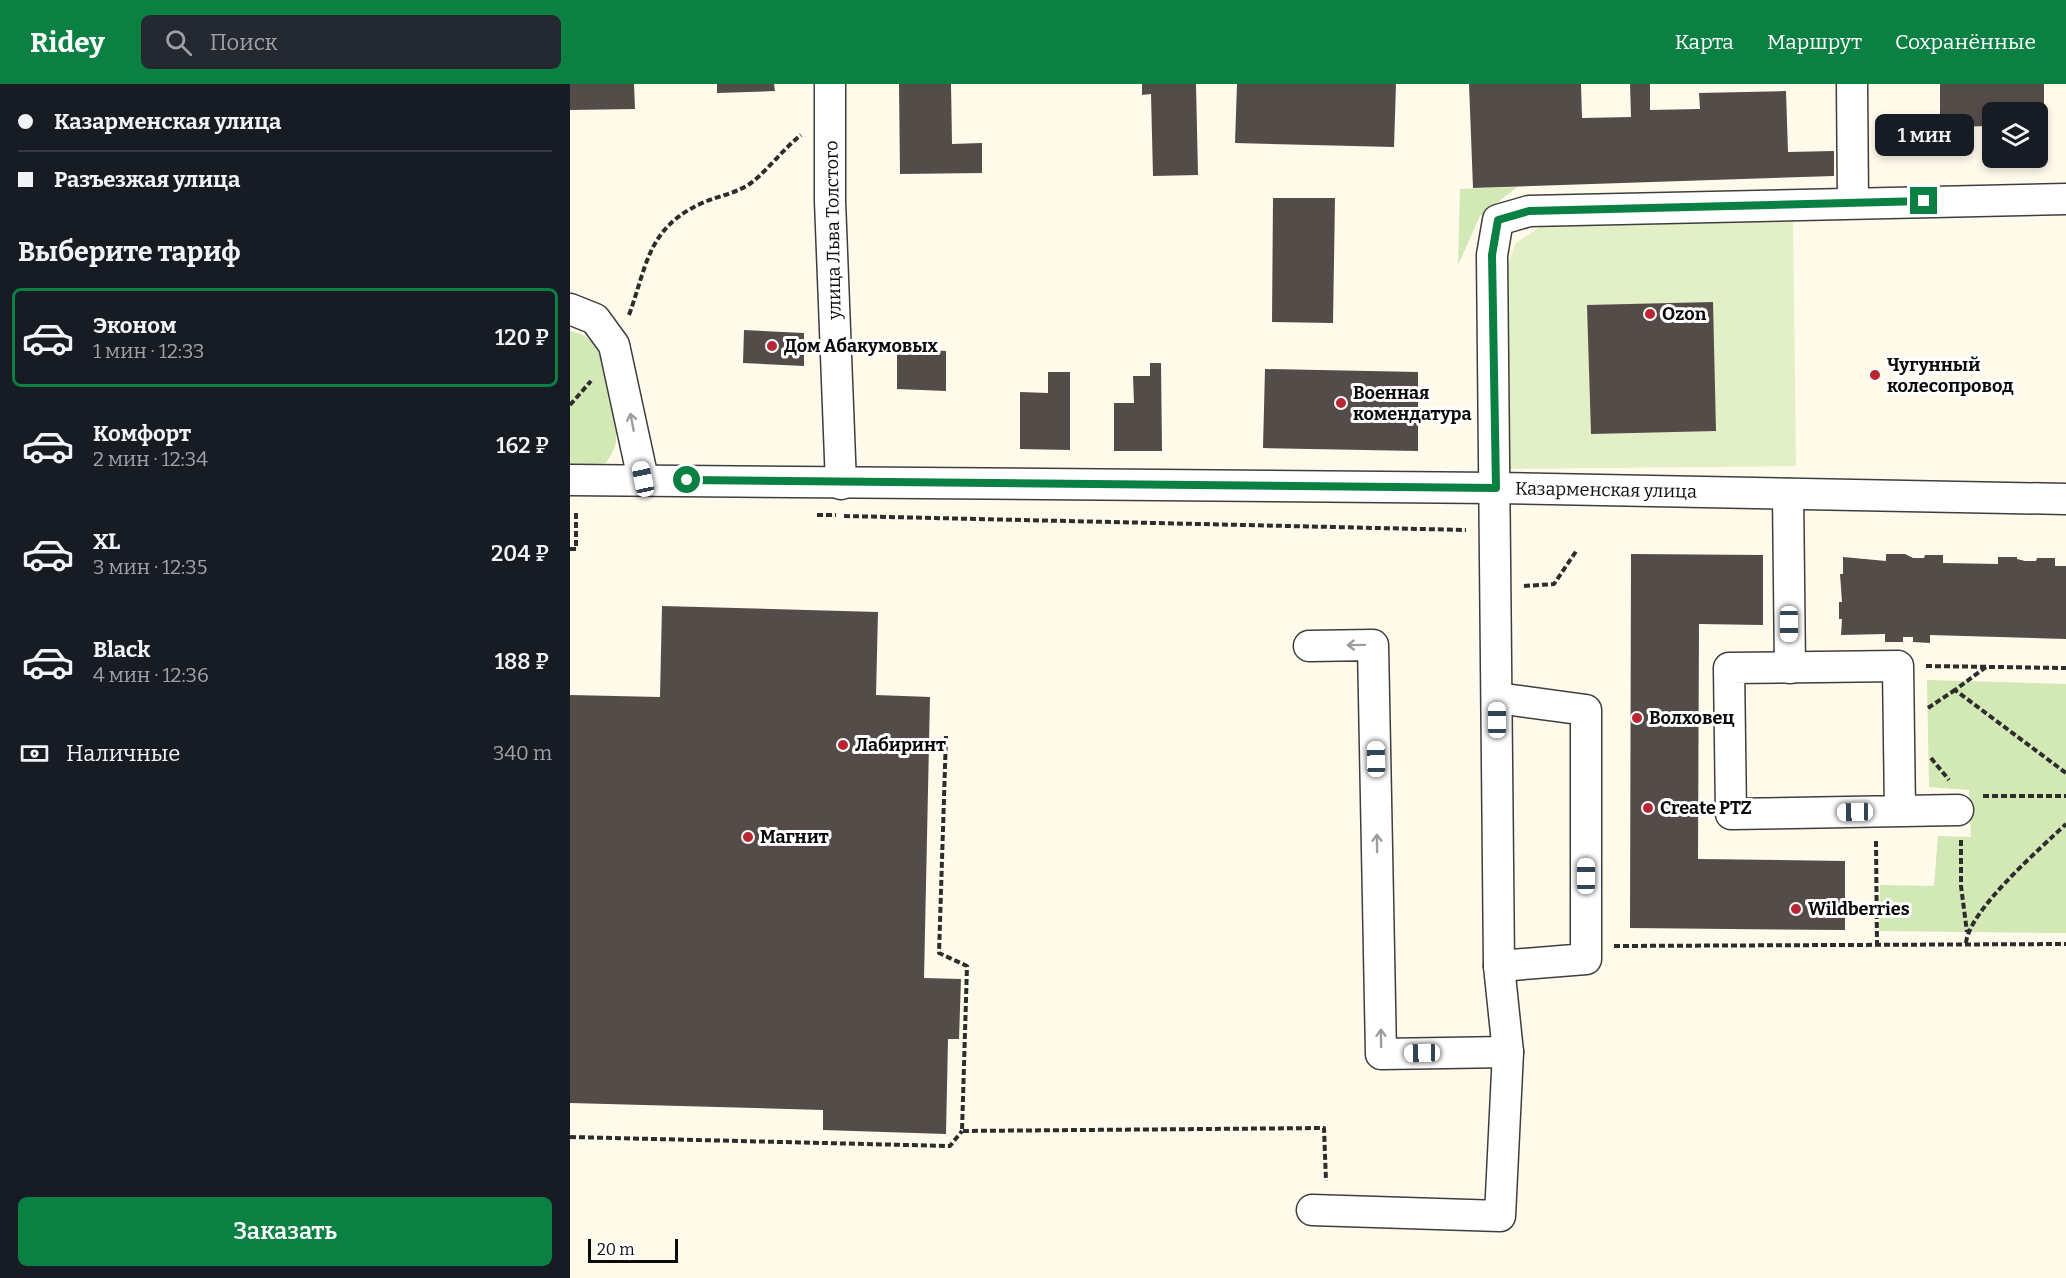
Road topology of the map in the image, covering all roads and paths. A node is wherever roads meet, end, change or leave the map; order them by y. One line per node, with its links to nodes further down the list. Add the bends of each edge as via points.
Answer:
1 (830, 84): 10 (street, улица Льва Толстого, via 830,201)
2 (1852, 84): 5 (street)
3 (808, 130): 7 (path, via 751,182 684,211 661,232 650,249)
4 (2066, 199): 5 (street)
5 (1853, 202): 11 (street, via 1529,211 1498,220 1492,255)
6 (570, 309): 8 (street, one-way to 6, via 614,345 595,319)
7 (626, 324)
8 (643, 479): 9 (street, Казарменская улица); 10 (street, Казарменская улица)
9 (570, 480)
10 (841, 484): 11 (street, Казарменская улица)
11 (1496, 488): 12 (street, Казарменская улица); 21 (street)
12 (1788, 494): 13 (street, Казарменская улица); 25 (street)
13 (2066, 499)
14 (570, 512): 15 (path)
15 (576, 512): 16 (path); 19 (path, via 576,549)
16 (587, 512)
17 (805, 515): 18 (path)
18 (1473, 530)
19 (570, 549)
20 (1577, 550): 21 (path, via 1554,584)
21 (1497, 587): 27 (street)
22 (1309, 646): 41 (street, one-way to 22, via 1382,1054 1373,645)
23 (1898, 666): 24 (path); 25 (street); 33 (street)
24 (1986, 667): 26 (path); 30 (path, via 1955,690)
25 (1790, 668): 33 (street, via 1729,668 1731,814)
26 (2066, 668)
27 (1497, 698): 39 (street, via 1586,710); 40 (street)
28 (946, 736): 42 (path, via 939,953 967,966)
29 (1929, 756): 32 (path)
30 (2066, 773)
31 (2066, 795): 32 (path)
32 (1960, 804): 33 (street); 35 (path, via 1961,886)
33 (1888, 811): 38 (path)
34 (2066, 824): 35 (path, via 2001,887)
35 (1967, 932): 36 (path)
36 (1966, 943): 37 (path); 38 (path)
37 (2066, 944)
38 (1877, 945): 39 (path)
39 (1586, 946): 40 (street, via 1586,958)
40 (1499, 966): 41 (street)
41 (1508, 1052): 44 (street, via 1500,1216)
42 (962, 1131): 43 (path, via 950,1146); 44 (path, via 1324,1128)
43 (570, 1137)
44 (1319, 1201)

